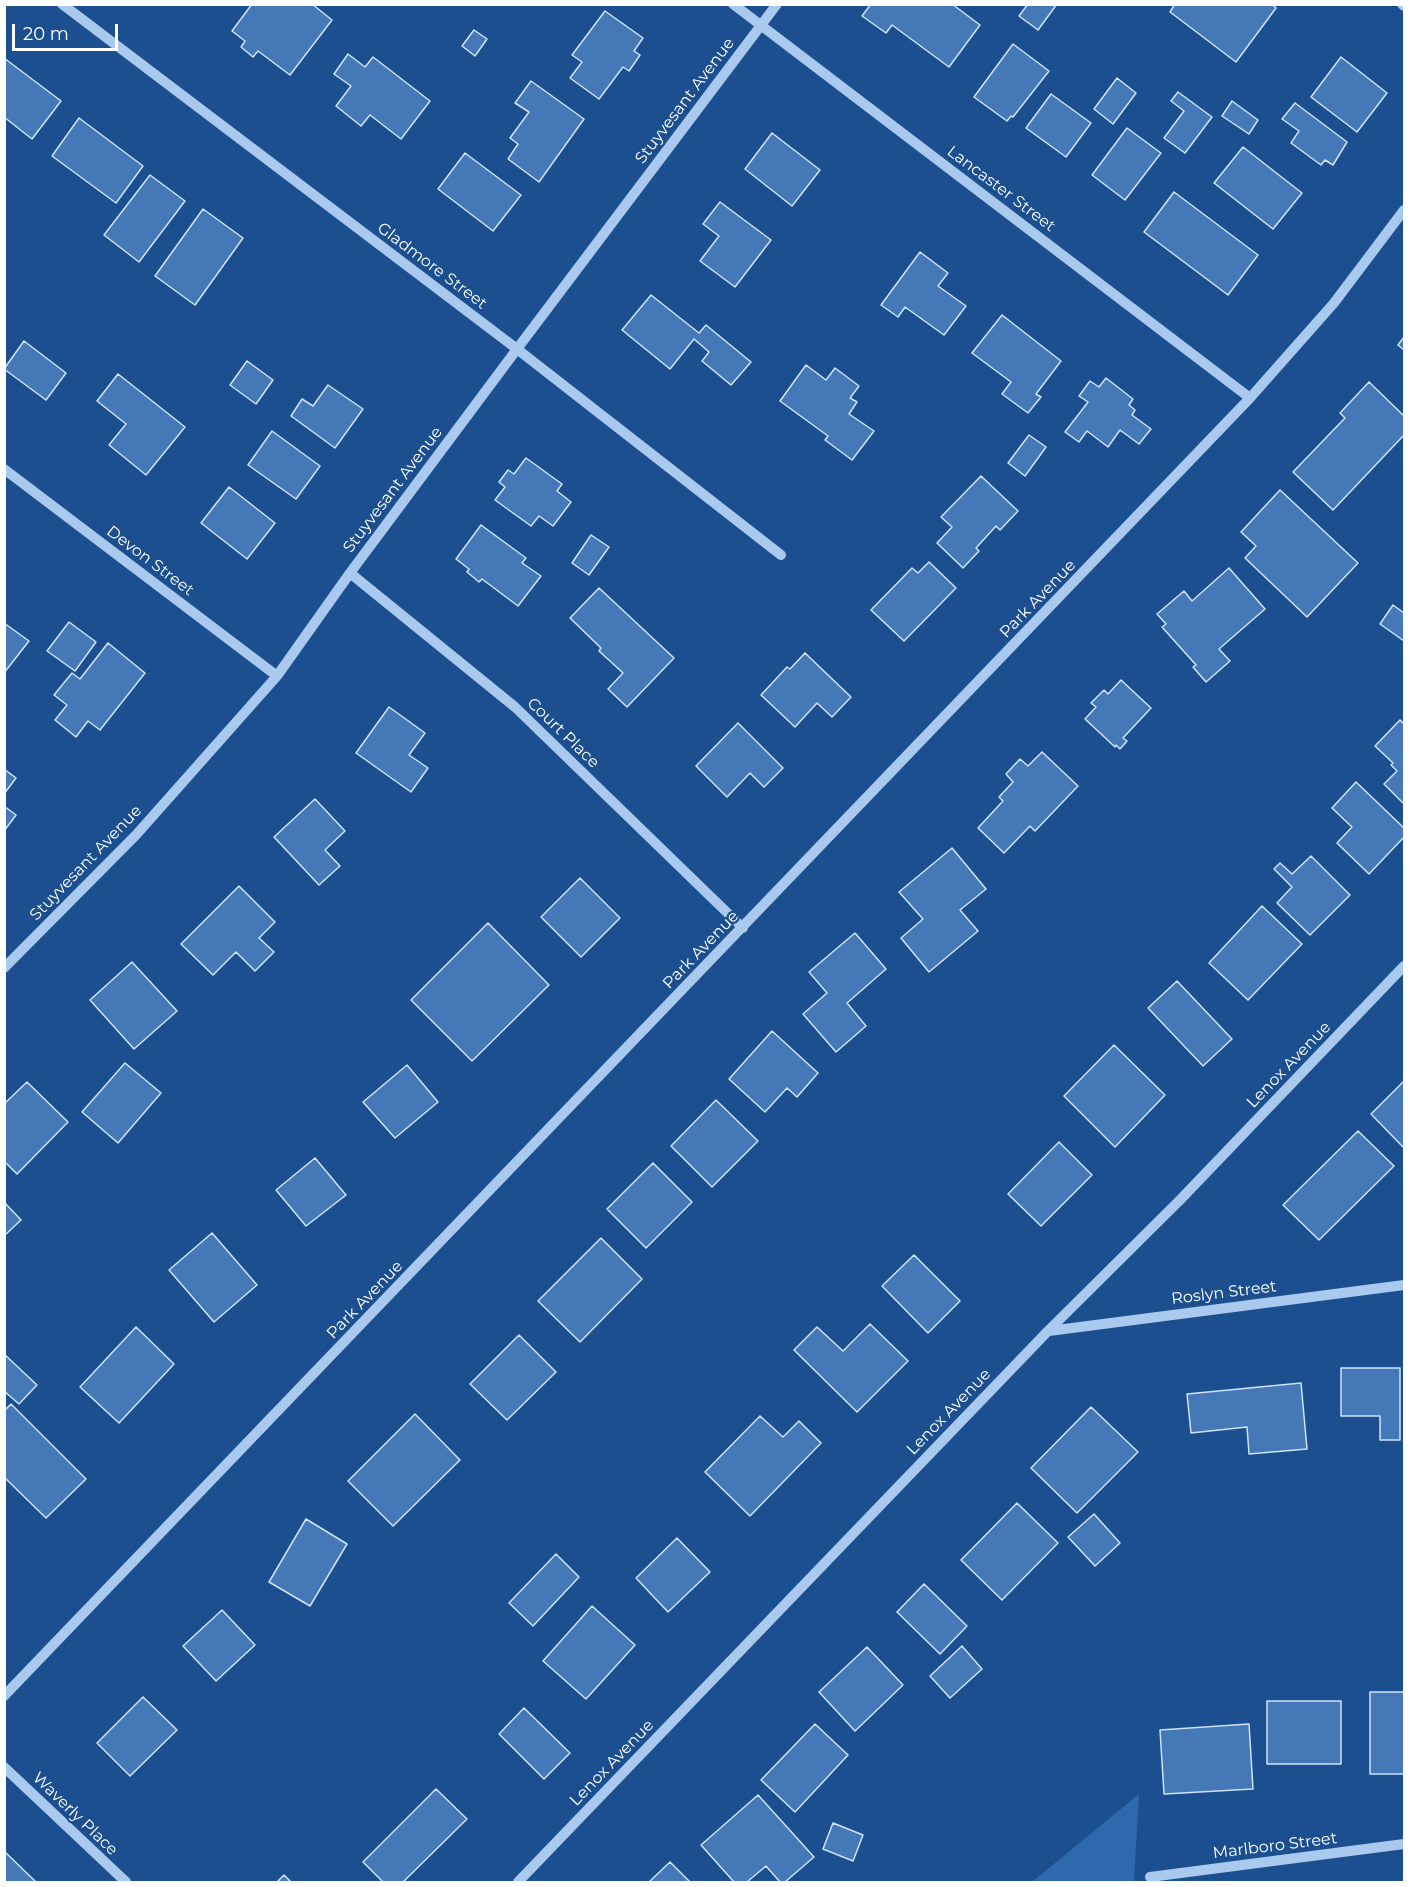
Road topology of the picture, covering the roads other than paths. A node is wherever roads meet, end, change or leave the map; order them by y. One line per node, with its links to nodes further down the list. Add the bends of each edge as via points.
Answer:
1 (62, 4): 6 (street, Gladmore Street)
2 (734, 4): 4 (street, Lancaster Street)
3 (777, 4): 4 (street, Stuyvesant Avenue)
4 (761, 25): 6 (street, Stuyvesant Avenue); 7 (street, Lancaster Street)
5 (1404, 210): 7 (street, Park Avenue, via 1334,303)
6 (517, 349): 9 (street, Gladmore Street); 10 (street, Stuyvesant Avenue)
7 (1250, 398): 12 (street, Park Avenue)
8 (4, 469): 11 (street, Devon Street)
9 (781, 555)
10 (350, 573): 11 (street, Stuyvesant Avenue); 12 (street, Court Place, via 515,707)
11 (277, 676): 14 (street, Stuyvesant Avenue, via 136,835)
12 (743, 928): 17 (street, Park Avenue)
13 (1404, 966): 16 (street, Lenox Avenue, via 1180,1200)
14 (4, 968)
15 (1404, 1285): 16 (street, Roslyn Street)
16 (1048, 1331): 22 (street, Lenox Avenue)
17 (4, 1696)
18 (4, 1767): 21 (street, Waverly Place)
19 (1404, 1844): 20 (street, Marlboro Street)
20 (1150, 1877)
21 (126, 1882)
22 (518, 1882)

